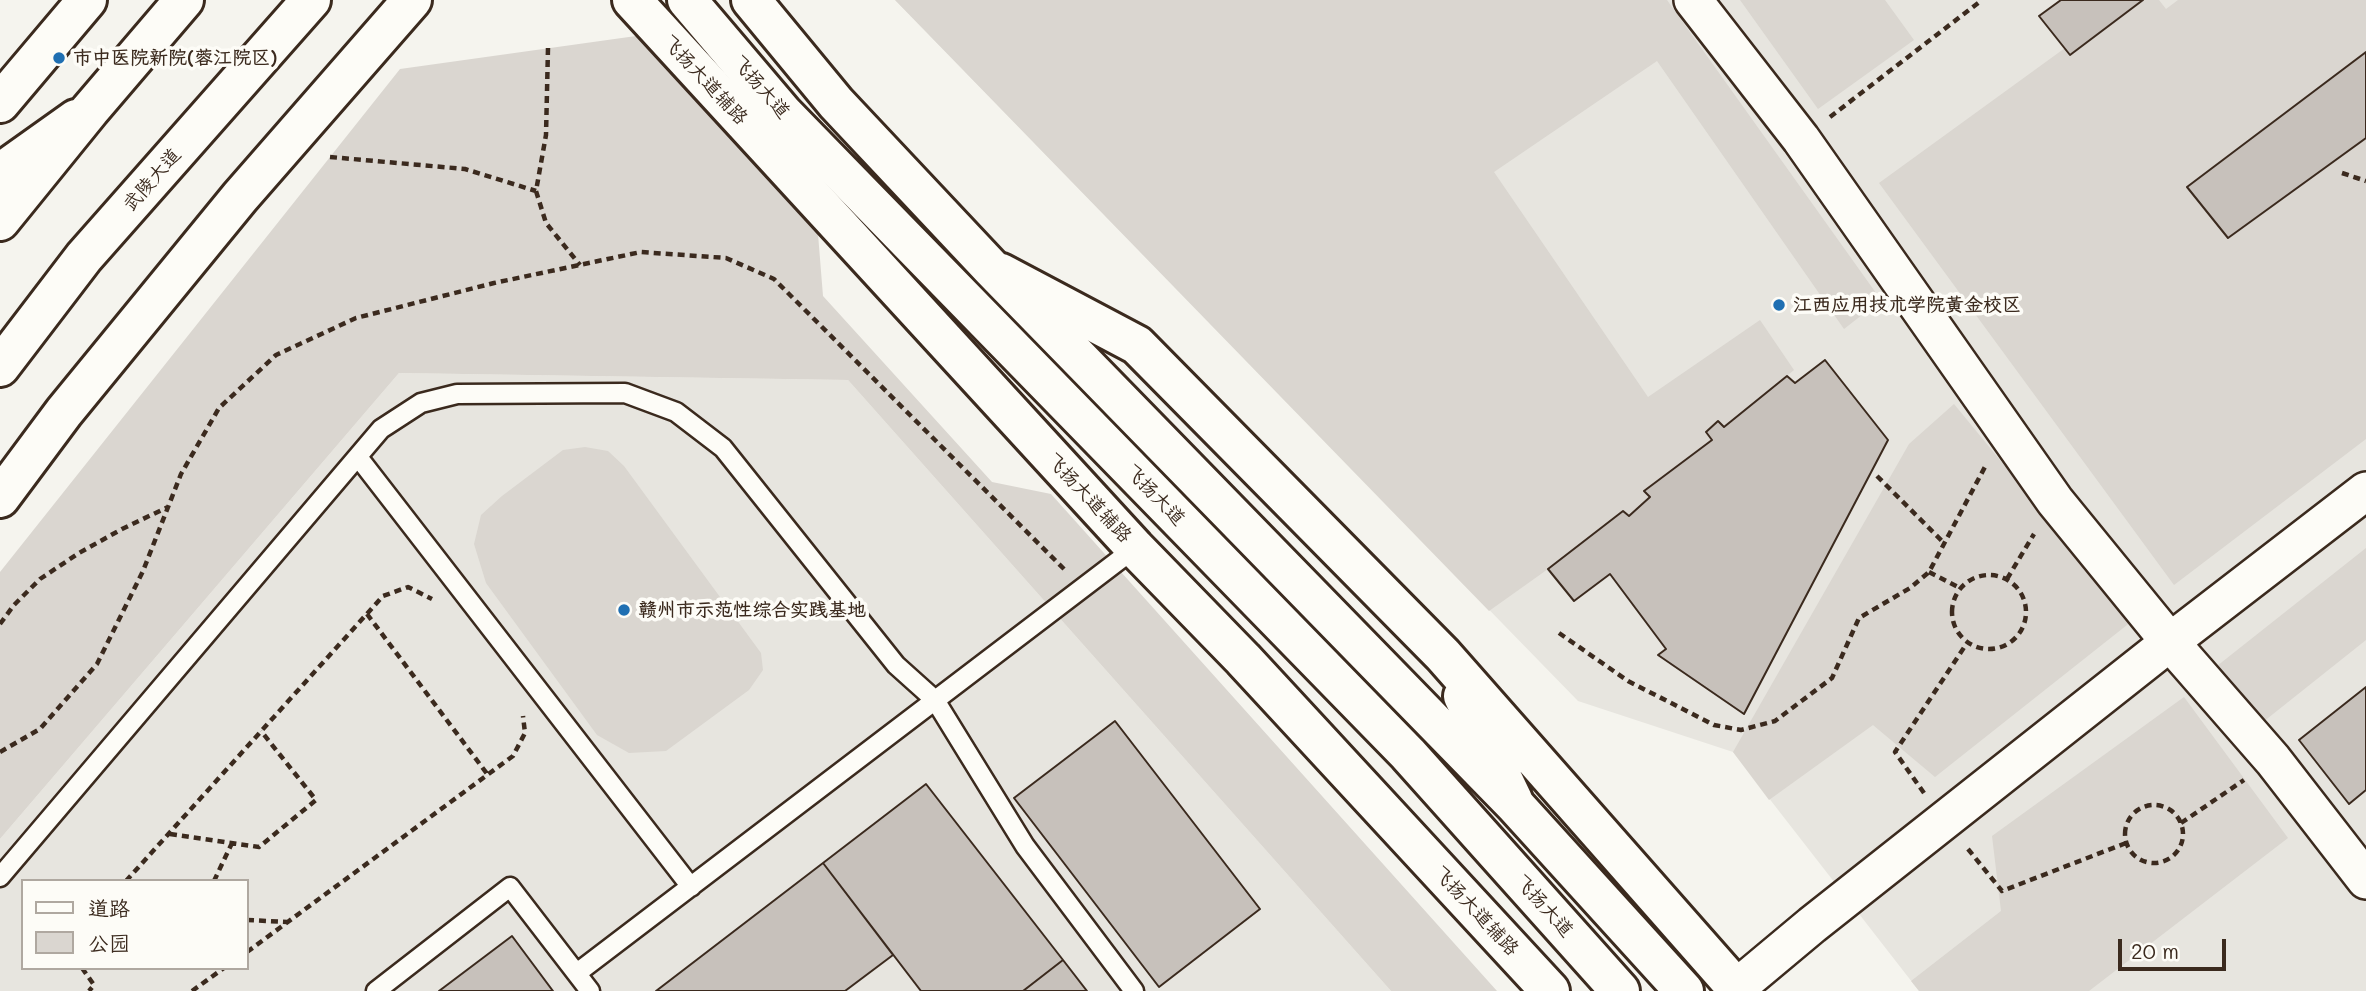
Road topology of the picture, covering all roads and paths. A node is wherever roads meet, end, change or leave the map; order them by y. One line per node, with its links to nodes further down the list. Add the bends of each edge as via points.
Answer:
1 (88, 0): 11 (main road)
2 (184, 0): 12 (main road)
3 (311, 0): 22 (main road, 武陵大道, via 84,257)
4 (412, 0): 27 (main road, via 240,197 64,412)
5 (632, 0): 31 (main road, 飞扬大道辅路)
6 (687, 0): 71 (main road, 飞扬大道, via 783,113 1408,754)
7 (751, 0): 21 (main road, via 836,103)
8 (1693, 0): 13 (street)
9 (1982, 0): 13 (path)
10 (548, 48): 18 (path, via 546,135)
11 (0, 103)
12 (90, 110): 15 (main road); 19 (main road)
13 (1801, 139): 23 (street)
14 (330, 157): 18 (path, via 465,169)
15 (0, 173)
16 (2342, 173): 17 (path)
17 (2366, 181)
18 (536, 191): 20 (path, via 547,223)
19 (0, 221)
20 (580, 265)
21 (992, 269): 41 (main road, via 1137,345); 47 (main road)
22 (0, 367)
23 (2006, 431): 28 (street); 30 (path)
24 (358, 457): 42 (lane, via 381,429 421,403 457,394 625,393 676,412 723,448 896,665); 53 (lane); 57 (lane)
25 (1877, 476): 30 (path)
26 (2366, 491): 39 (street)
27 (0, 498)
28 (2054, 501): 33 (path); 39 (street)
29 (168, 507): 37 (path, via 79,553 40,579)
30 (1944, 543): 32 (path)
31 (1135, 548): 42 (lane); 70 (main road, 飞扬大道辅路)
32 (1929, 572): 34 (path); 38 (path, via 1859,618 1832,678 1775,721 1741,730 1714,726 1629,681)
33 (2007, 579): 34 (path, via 1982,576); 40 (path, via 2024,597 2021,632 2001,648 1990,650)
34 (1960, 588): 40 (path, via 1951,611 1953,623)
35 (436, 602): 36 (path, via 408,587 383,596)
36 (367, 614): 44 (path); 46 (path)
37 (0, 624)
38 (1559, 633)
39 (2171, 642): 45 (street); 48 (street)
40 (1967, 643): 48 (path, via 1895,752)
41 (1443, 655): 47 (main road); 64 (main road)
42 (935, 700): 57 (lane); 69 (lane, via 1025,846)
43 (523, 715): 46 (path, via 525,733 513,756)
44 (261, 732): 50 (path); 51 (path, via 316,800 258,846)
45 (2273, 760): 49 (path); 56 (street)
46 (488, 775): 59 (path)
47 (1515, 805): 72 (main road)
48 (1945, 822): 52 (path, via 2002,891); 64 (street)
49 (2180, 823): 52 (path, via 2167,808 2138,809 2126,825); 52 (path, via 2178,850 2163,862 2136,858)
50 (169, 834): 51 (path); 54 (path)
51 (232, 843): 55 (path)
52 (2126, 843)
53 (0, 877)
54 (129, 879)
55 (215, 879)
56 (2366, 880)
57 (691, 887): 63 (lane)
58 (248, 920): 59 (path)
59 (287, 922): 60 (path)
60 (248, 950)
61 (83, 970): 65 (path, via 94,985)
62 (221, 970): 66 (path)
63 (577, 973): 67 (lane, via 510,887); 68 (lane)
64 (1737, 990)
65 (89, 991)
66 (192, 991)
67 (376, 991)
68 (590, 991)
69 (1134, 991)
70 (1550, 991)
71 (1620, 991)
72 (1684, 991)

